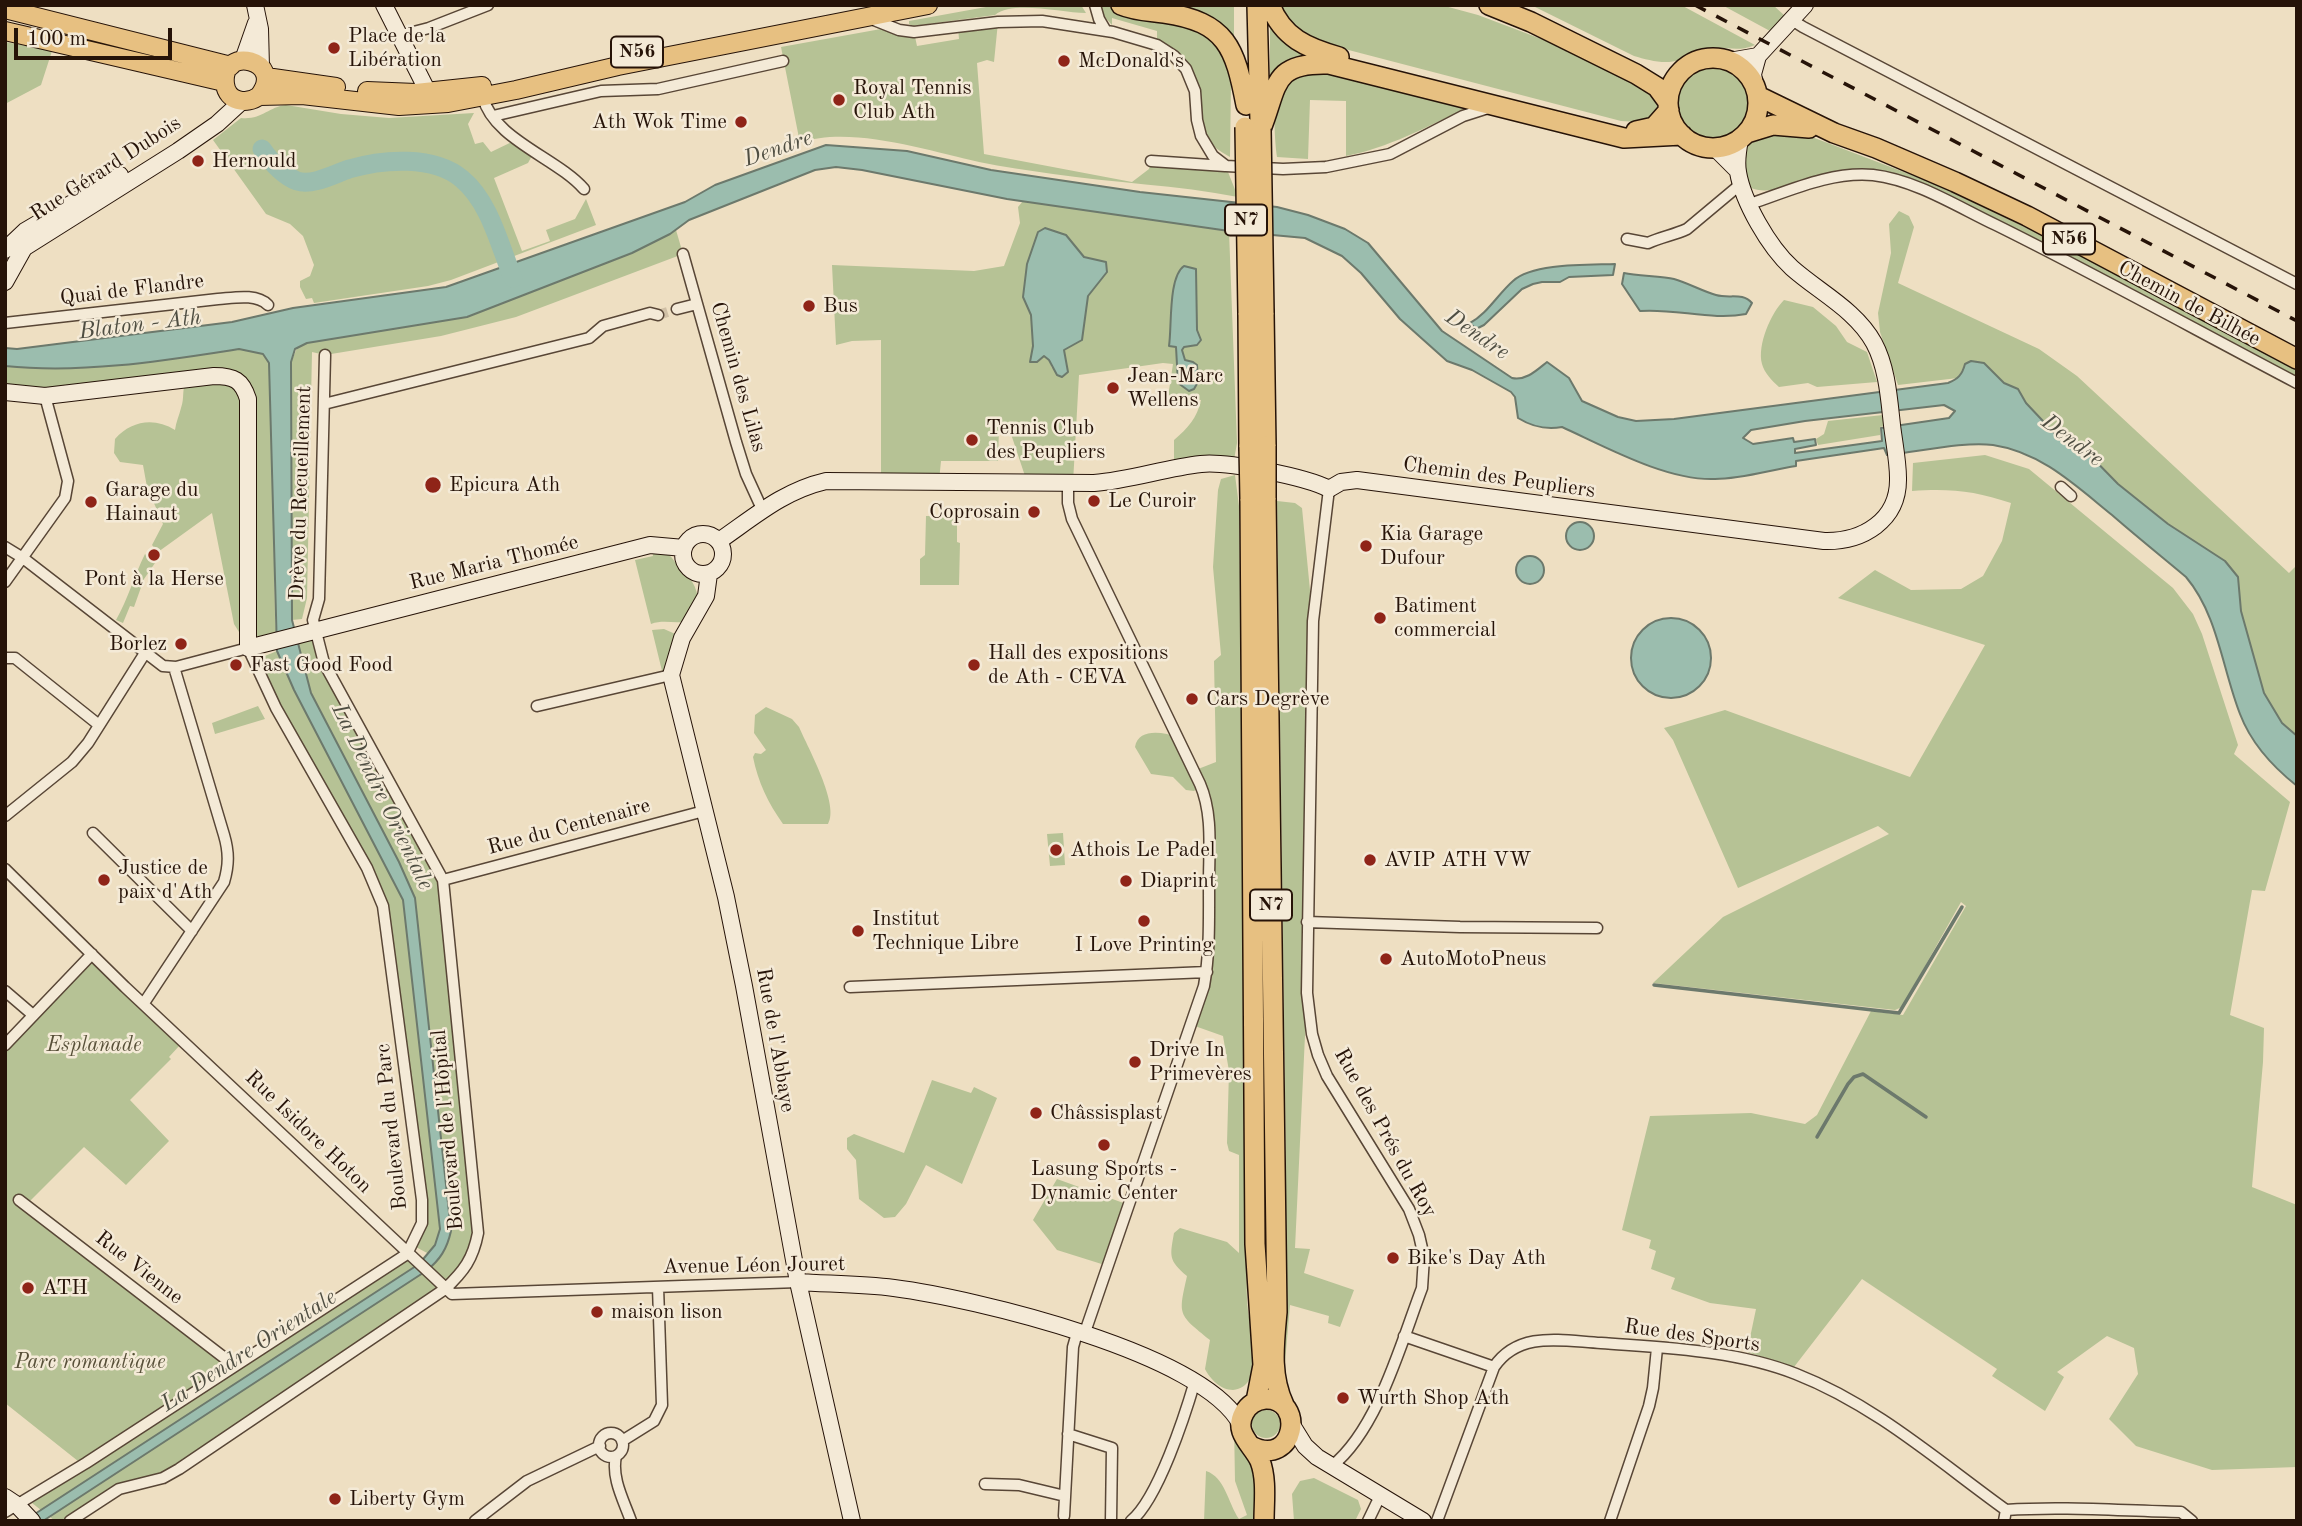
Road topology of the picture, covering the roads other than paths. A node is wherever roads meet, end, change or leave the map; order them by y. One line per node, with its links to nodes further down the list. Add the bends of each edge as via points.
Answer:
1 (384, 5): 19 (street)
2 (488, 5): 19 (street)
3 (928, 5): 13 (main road, N56)
4 (1093, 5): 16 (street); 18 (street)
5 (1121, 5): 33 (highway, via 1169,13 1216,30 1237,66)
6 (1246, 5): 33 (highway, N7)
7 (1257, 5): 37 (highway, N7, via 1259,105)
8 (1270, 5): 35 (highway, via 1285,30 1314,50 1622,131 1654,127)
9 (1489, 5): 35 (highway, via 1636,74 1657,86)
10 (1514, 5): 24 (highway, via 1638,66)
11 (1805, 5): 15 (street)
12 (5, 9): 26 (main road)
13 (867, 11): 16 (street, via 908,32 1032,20); 28 (main road, N56, via 618,56 495,84); 31 (main road, N56)
14 (256, 13): 25 (street); 26 (street)
15 (1792, 20): 20 (street); 51 (street)
16 (1083, 27): 18 (street)
17 (5, 31): 26 (main road)
18 (1106, 31): 43 (street, via 1157,45 1179,60 1194,85 1201,136 1213,156)
19 (398, 36): 23 (street)
20 (1758, 56): 22 (street); 27 (street, via 1753,74)
21 (783, 61): 36 (street, via 658,89 601,91)
22 (1729, 61): 24 (highway, via 1710,58); 27 (highway, N56, via 1749,75)
23 (413, 66): 28 (street); 29 (street, via 411,86)
24 (1684, 70): 35 (highway, via 1673,85)
25 (263, 72): 26 (main road, via 253,61); 29 (main road, N56); 30 (main road, via 264,91)
26 (233, 80): 30 (main road, via 248,102); 48 (street, Rue Gérard Dubois, via 213,118 203,126 25,231); 50 (street, Rue Gérard Dubois, via 217,124 24,248)
27 (1756, 91): 38 (highway, N56); 40 (highway, via 1757,116)
28 (428, 92): 29 (main road, N56); 32 (street, via 425,100 419,101)
29 (403, 93)
30 (259, 96): 32 (main road, N56)
31 (482, 97): 32 (main road, N56, via 423,105); 36 (street)
32 (366, 102)
33 (1245, 105): 37 (highway, N7)
34 (1494, 106): 37 (highway, via 1329,64 1313,64 1292,69 1279,80 1270,107); 39 (highway, via 1623,138); 43 (street, via 1463,116 1390,154 1326,167)
35 (1669, 106): 39 (highway)
36 (493, 116): 45 (street)
37 (1253, 128): 67 (highway, N7, bridge)
38 (1834, 133): 40 (highway, N56, via 1786,125 1762,127); 58 (highway, N56, via 2027,216)
39 (1682, 135): 41 (highway, via 1698,146)
40 (1743, 136): 41 (highway, N56); 44 (street, Chemin des Peupliers)
41 (1716, 148): 44 (street, Chemin des Peupliers)
42 (1151, 161): 43 (street)
43 (1226, 166)
44 (1740, 177): 46 (street, Chemin des Peupliers); 47 (street, via 1687,229 1648,243)
45 (583, 189)
46 (1750, 204): 59 (street, Chemin de Bilhée, via 1838,177 1874,175 1894,180 2017,236); 65 (street, Chemin des Peupliers, via 1780,255 1857,321 1878,352 1899,479 1896,499 1880,524 1868,533 1838,541 1357,480)
47 (1626, 239)
48 (5, 250)
49 (683, 254): 53 (street, Chemin des Lilas)
50 (5, 282)
51 (2297, 284)
52 (265, 303): 56 (street, Quai de Flandre, via 250,298 218,299)
53 (697, 304): 54 (street); 68 (street, Chemin des Lilas, via 746,474)
54 (677, 309)
55 (658, 315): 62 (street, via 650,313 603,326 589,338 550,349)
56 (5, 323)
57 (325, 355): 62 (street, Drève du Recueillement)
58 (2297, 359)
59 (2297, 383)
60 (5, 392): 61 (street)
61 (45, 396): 72 (street, via 68,489); 76 (street, via 214,376 235,379 244,387 248,399)
62 (324, 404): 75 (street, Drève du Recueillement, via 319,600)
63 (1068, 483): 65 (street, via 1130,479 1202,463 1232,465); 68 (street, via 841,480 804,486); 92 (street, via 1072,519 1206,800)
64 (2061, 488): 66 (street)
65 (1329, 489): 88 (street, Rue des Prés du Roy, via 1313,621)
66 (2071, 496)
67 (1258, 498): 110 (highway, N7, via 1255,1244 1263,1365); 111 (highway, N7, via 1277,1312 1274,1380)
68 (762, 509): 69 (street)
69 (719, 541): 71 (street, via 698,535); 73 (street, via 723,559)
70 (5, 547): 72 (street)
71 (684, 548): 73 (street, via 691,571); 75 (street, Rue Maria Thomée, via 650,545)
72 (23, 558): 74 (street); 77 (street)
73 (709, 574): 80 (street, via 706,596 682,638)
74 (5, 582)
75 (311, 632): 76 (street, Rue Maria Thomée); 87 (street, Boulevard de l'Hôpital)
76 (253, 647): 79 (street); 99 (street, Boulevard du Parc, via 276,708 367,869 383,906 422,1200 422,1223)
77 (145, 653): 79 (street, via 159,664); 82 (street)
78 (5, 658): 82 (street, via 15,658)
79 (174, 667): 90 (street, via 229,854 224,882)
80 (671, 675): 81 (street); 83 (street, Rue de l'Abbaye)
81 (537, 706)
82 (99, 725): 84 (street, via 72,762)
83 (704, 811): 87 (street, Rue du Centenaire); 100 (street, Rue de l'Abbaye, via 744,986)
84 (5, 816)
85 (93, 833): 90 (street)
86 (5, 869): 91 (street, Rue Isidore Hoton)
87 (443, 880): 102 (street, Boulevard de l'Hôpital, via 478,1233 474,1252)
88 (1307, 922): 89 (street); 104 (street, Rue des Prés du Roy, via 1307,993 1318,1055 1404,1199 1422,1245 1422,1289)
89 (1597, 928)
90 (192, 931): 95 (street)
91 (92, 954): 95 (street, Rue Isidore Hoton); 96 (street)
92 (1207, 972): 93 (street); 103 (street)
93 (850, 987)
94 (5, 991): 96 (street)
95 (144, 1003): 99 (street, Rue Isidore Hoton)
96 (33, 1015): 97 (street)
97 (5, 1045)
98 (19, 1200): 106 (street, Rue Vienne)
99 (407, 1254): 102 (street, Rue Isidore Hoton); 106 (street)
100 (798, 1282): 101 (street, Avenue Léon Jouret); 103 (street, Avenue Léon Jouret, via 907,1290 995,1307); 132 (street, Rue de l'Abbaye)
101 (658, 1287): 102 (street, Avenue Léon Jouret, via 452,1294); 115 (street, via 662,1405 654,1421)
102 (445, 1289): 129 (street, Boulevard de l'Hôpital, via 179,1469 119,1489)
103 (1081, 1334): 108 (street, Avenue Léon Jouret); 114 (street, via 1073,1347)
104 (1404, 1336): 107 (street); 121 (street, Rue des Prés du Roy, via 1368,1422)
105 (1657, 1348): 107 (street, Rue des Sports, via 1539,1340 1516,1347); 126 (street, Rue des Sports, via 1735,1357 1795,1373 1842,1395 1958,1472); 139 (street, via 1649,1406)
106 (235, 1366): 125 (street)
107 (1494, 1367): 138 (street)
108 (1195, 1381): 109 (street, Avenue Léon Jouret); 128 (street, via 1165,1466)
109 (1214, 1394): 110 (street, Avenue Léon Jouret); 112 (street, Avenue Léon Jouret)
110 (1253, 1403): 111 (highway, via 1271,1399); 112 (highway)
111 (1284, 1405): 113 (highway)
112 (1241, 1425): 117 (highway)
113 (1293, 1425): 118 (highway); 120 (street)
114 (1068, 1434): 124 (street); 133 (street, via 1112,1448)
115 (622, 1441): 116 (street, via 618,1435 607,1434); 119 (street, via 623,1448)
116 (600, 1446): 119 (street, via 605,1455); 130 (street, via 527,1481)
117 (1251, 1446): 118 (highway, via 1264,1451); 134 (highway, via 1263,1472)
118 (1279, 1447): 120 (street); 135 (highway, via 1274,1470)
119 (615, 1456): 131 (street, via 616,1480)
120 (1317, 1457): 121 (street)
121 (1332, 1466): 123 (street)
122 (985, 1484): 124 (street, via 1019,1485)
123 (1381, 1493): 136 (street); 137 (street)
124 (1065, 1496): 127 (street)
125 (17, 1509)
126 (2005, 1515): 140 (street, via 2081,1508 2181,1511)
127 (1064, 1516)
128 (1136, 1519)
129 (70, 1521)
130 (475, 1521)
131 (631, 1521)
132 (852, 1521)
133 (1111, 1521)
134 (1264, 1521)
135 (1275, 1521)
136 (1368, 1521)
137 (1423, 1521)
138 (1437, 1521)
139 (1610, 1521)
140 (2192, 1521)

